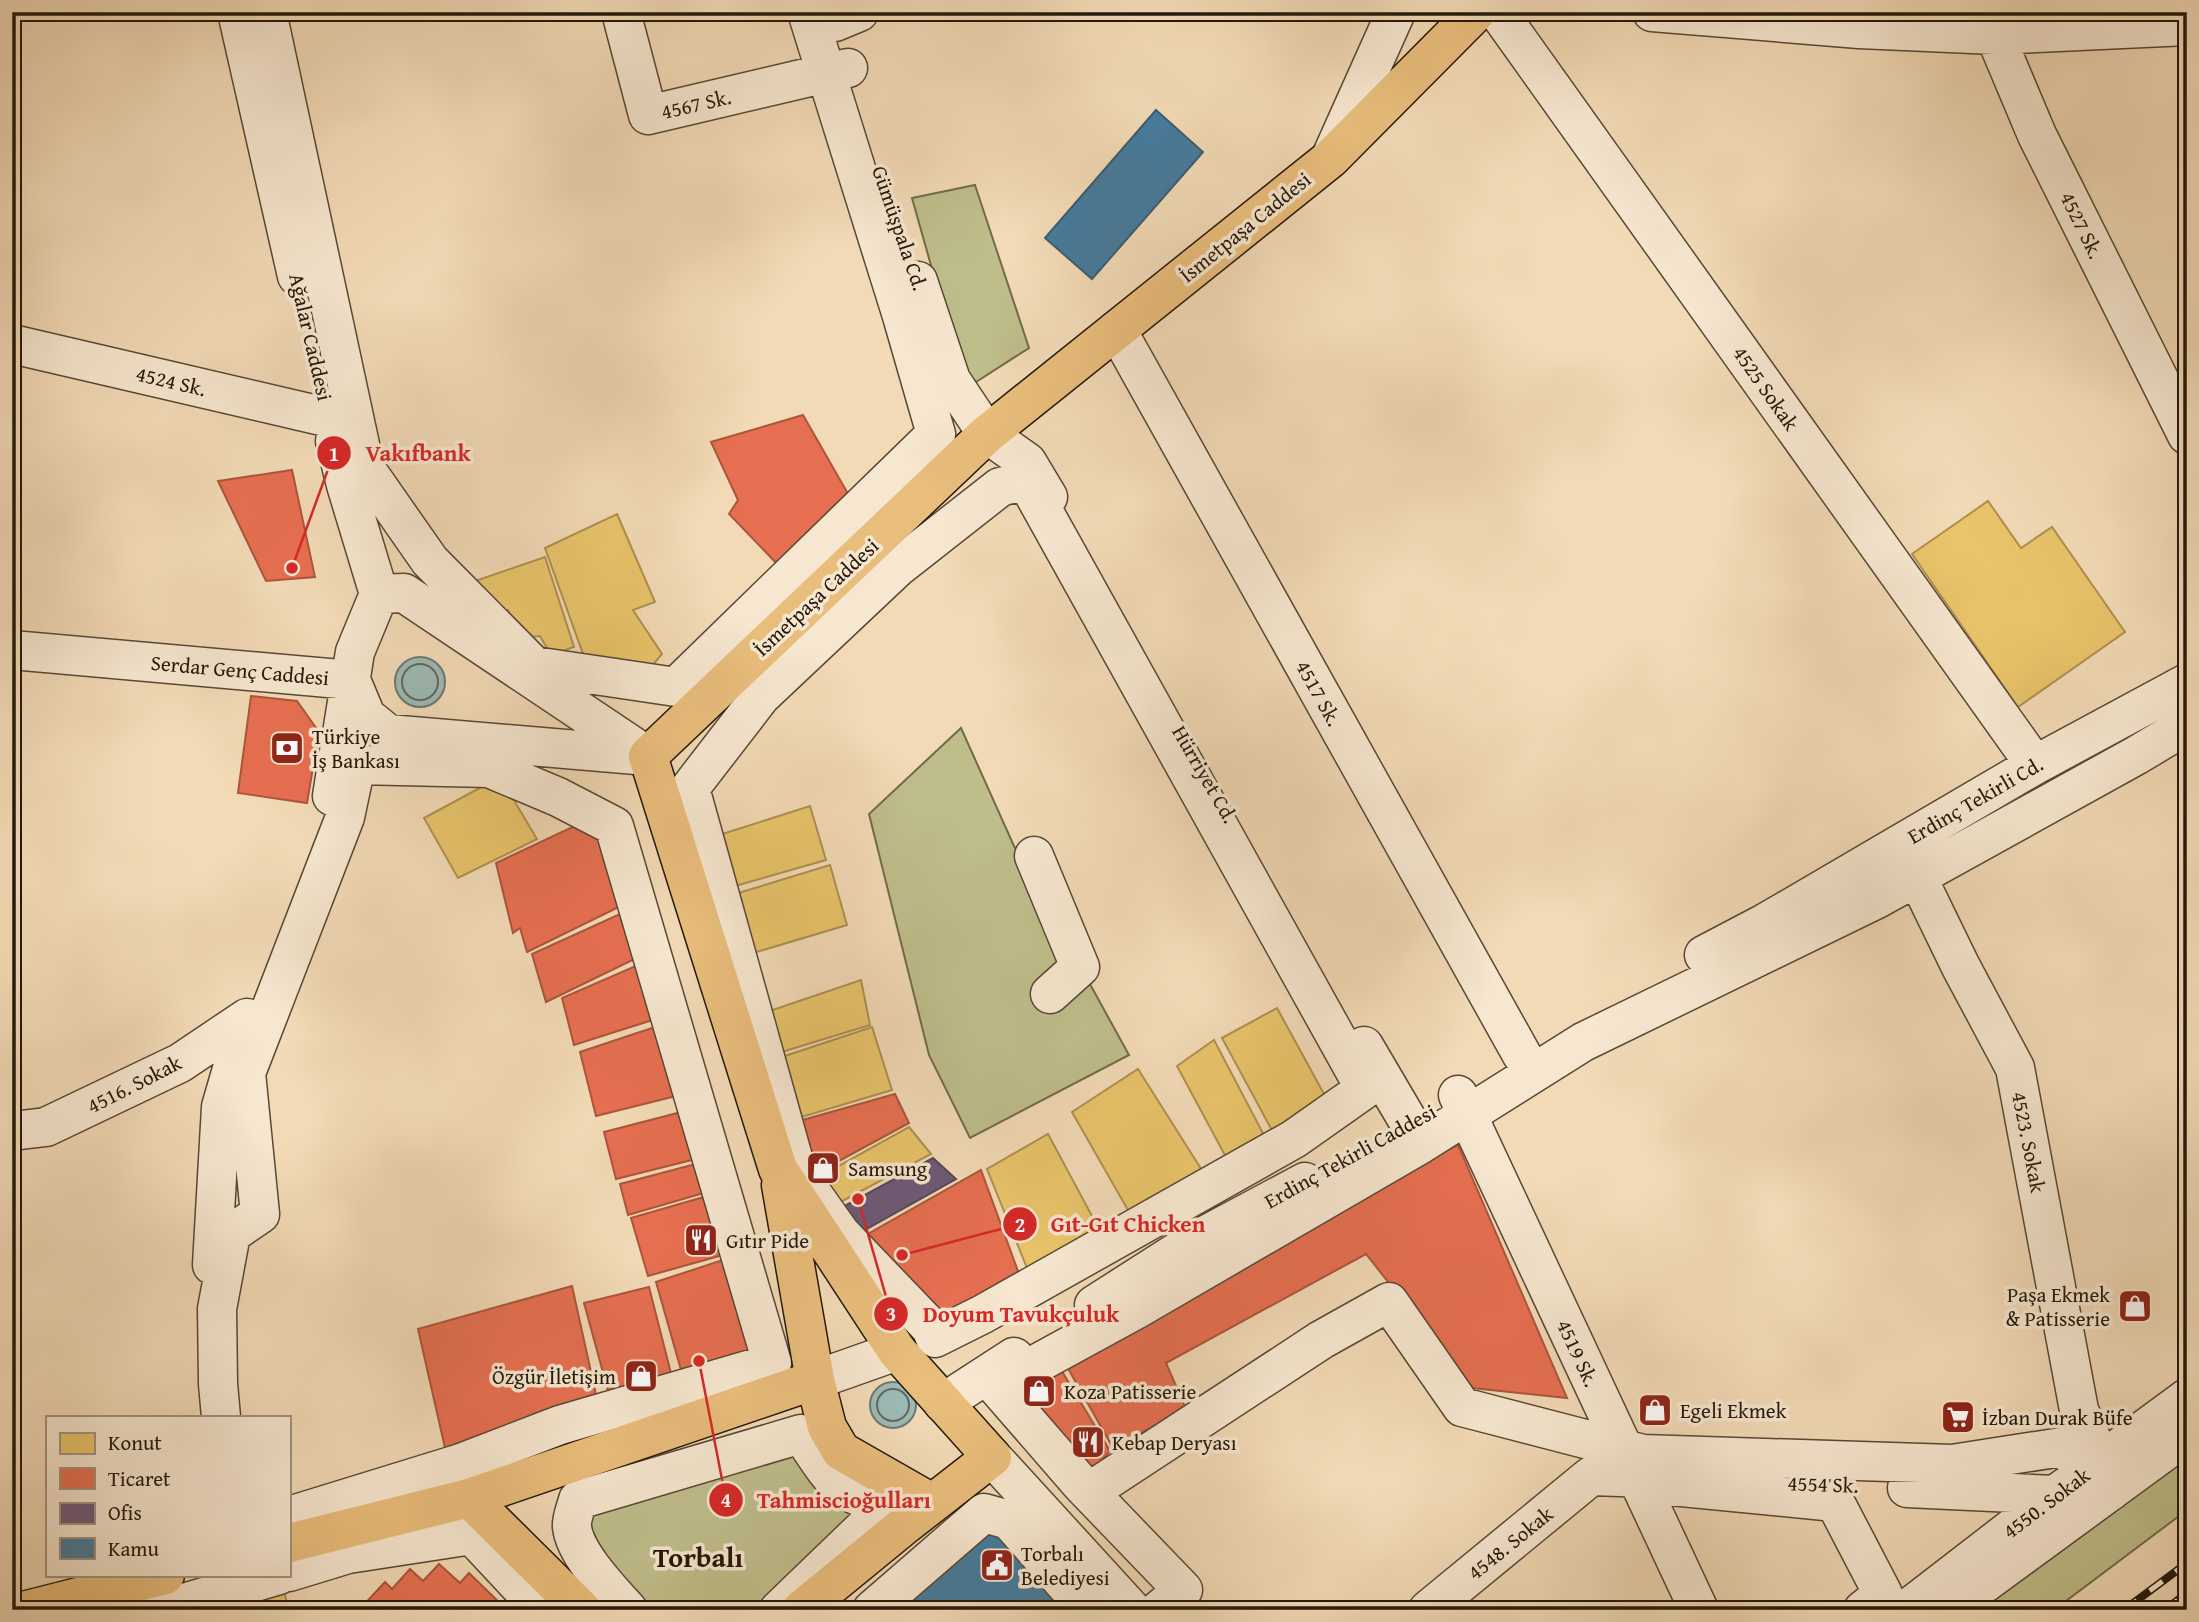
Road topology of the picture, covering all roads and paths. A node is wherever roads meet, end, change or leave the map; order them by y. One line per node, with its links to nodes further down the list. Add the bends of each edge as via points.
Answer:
1 (237, 12): 15 (street, Ağalar Caddesi)
2 (267, 12): 11 (street, via 365,468 430,561 534,666 676,687 936,434)
3 (621, 12): 11 (street, 4567 Sk., via 648,115)
4 (1396, 12): 12 (street)
5 (1476, 12): 12 (main road, İsmetpaşa Caddesi)
6 (1498, 12): 24 (street, 4525 Sokak)
7 (1652, 12): 9 (street, via 1859,29)
8 (833, 15): 11 (street)
9 (1990, 23): 10 (street); 17 (street, 4527 Sk., via 2037,135)
10 (2187, 26)
11 (837, 71): 16 (street, Gümüşpala Cd., via 951,380)
12 (1330, 159): 13 (main road, İsmetpaşa Caddesi)
13 (1117, 330): 16 (main road, İsmetpaşa Caddesi); 31 (street, 4517 Sk.)
14 (12, 344): 15 (street, 4524 Sk.)
15 (330, 418): 18 (street, Ağalar Caddesi)
16 (988, 435): 23 (main road, İsmetpaşa Caddesi); 33 (street, Hürriyet Cd., via 1027,463)
17 (2187, 435)
18 (379, 594): 20 (street, via 355,652); 23 (street, via 404,593)
19 (12, 650): 20 (street, Serdar Genç Caddesi)
20 (351, 680): 23 (street, Serdar Genç Caddesi, via 366,716 388,734); 30 (street, via 325,836)
21 (2187, 683): 24 (street, Erdinç Tekirli Cd.)
22 (2187, 725): 27 (street)
23 (648, 756): 35 (main road)
24 (2035, 765): 25 (street, Erdinç Tekirli Cd.)
25 (1901, 843): 27 (street, 4523. Sokak); 28 (street, Erdinç Tekirli Cd.)
26 (1034, 856): 29 (street, via 1080,967)
27 (1917, 878): 32 (street); 46 (street, 4523. Sokak, via 2015,1068 2079,1410)
28 (1765, 923): 31 (street, Erdinç Tekirli Caddesi, via 1577,1021)
29 (1050, 995)
30 (247, 1018): 34 (street, 4516. Sokak, via 180,1063 46,1127); 41 (street, via 221,1107 203,1381)
31 (1522, 1055): 32 (street, Erdinç Tekirli Caddesi)
32 (1463, 1105): 33 (street, Erdinç Tekirli Caddesi); 45 (street, 4519 Sk.); 48 (street, via 1137,1309 996,1386)
33 (1411, 1126): 40 (street, Erdinç Tekirli Caddesi, via 1191,1243)
34 (12, 1131)
35 (778, 1169): 37 (main road); 38 (main road)
36 (931, 1328): 36 (street, via 841,1234 797,1172 690,788 761,696 898,567 1000,486 1026,480 1365,1089 1294,1139 983,1314 936,1338)
37 (897, 1352): 38 (street); 40 (main road)
38 (815, 1380): 50 (main road); 51 (main road, via 827,1427 841,1451)
39 (2187, 1398): 46 (street, 4550. Sokak)
40 (943, 1403): 44 (main road)
41 (209, 1416)
42 (221, 1416): 52 (street, via 217,1309 229,1246 232,1234 260,1214 246,1073 345,817 356,765 489,768 614,826 772,1363 560,1425 461,1463)
43 (2187, 1435): 46 (street)
44 (992, 1457): 51 (main road); 67 (street)
45 (1645, 1465): 46 (street, via 1952,1464 2062,1447); 47 (street, 4554 Sk.); 48 (street, via 1462,1407 1390,1302 1321,1340); 49 (street, 4554 Sk.); 69 (street, 4519 Sk.); 70 (street, via 1661,1485 1835,1502 1884,1594)
46 (2100, 1474): 49 (street, 4550. Sokak); 72 (street)
47 (1591, 1476): 68 (street, 4548. Sokak)
48 (1089, 1492): 57 (street)
49 (2055, 1495): 71 (street, 4550. Sokak)
50 (469, 1498): 53 (main road); 61 (main road)
51 (932, 1503): 64 (main road)
52 (290, 1516)
53 (290, 1543)
54 (290, 1572): 60 (street, via 348,1554 472,1535)
55 (161, 1576): 58 (main road)
56 (276, 1576): 59 (street)
57 (1181, 1603)
58 (27, 1610)
59 (160, 1610)
60 (542, 1610)
61 (582, 1610)
62 (628, 1610): 63 (street, via 576,1543 571,1525 578,1500 801,1434 831,1479 847,1492 889,1504)
63 (779, 1610)
64 (802, 1610)
65 (872, 1610): 66 (street, via 984,1513 1009,1520)
66 (1087, 1610)
67 (1132, 1610)
68 (1428, 1610)
69 (1699, 1610)
70 (1863, 1610)
71 (1906, 1610)
72 (1948, 1610)

